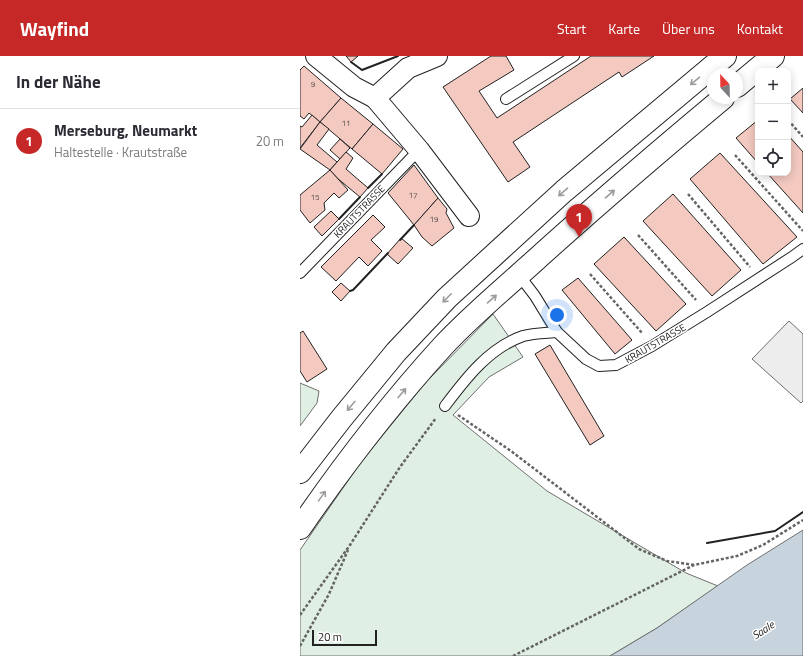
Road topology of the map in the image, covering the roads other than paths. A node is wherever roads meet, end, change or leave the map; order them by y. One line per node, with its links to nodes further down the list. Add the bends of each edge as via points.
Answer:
1 (316, 56): 7 (street, via 354,87)
2 (438, 56): 7 (street, via 408,68)
3 (574, 56): 8 (lane)
4 (725, 56): 17 (main road, one-way to 17, via 564,191 447,298 396,352)
5 (773, 56): 6 (main road)
6 (743, 81)
7 (374, 98): 10 (street)
8 (506, 99)
9 (716, 104): 14 (main road, one-way to 9)
10 (419, 150): 11 (street); 13 (lane, KRAUTSTRASSE)
11 (469, 216)
12 (803, 249): 15 (lane, KRAUTSTRASSE, via 707,312 616,365 599,366 586,359)
13 (300, 273)
14 (519, 275): 15 (lane, KRAUTSTRASSE); 18 (main road, one-way to 14, via 348,460 408,386 460,329)
15 (557, 332): 16 (lane, via 524,336 496,349 462,383)
16 (445, 406)
17 (300, 472)
18 (300, 528)

